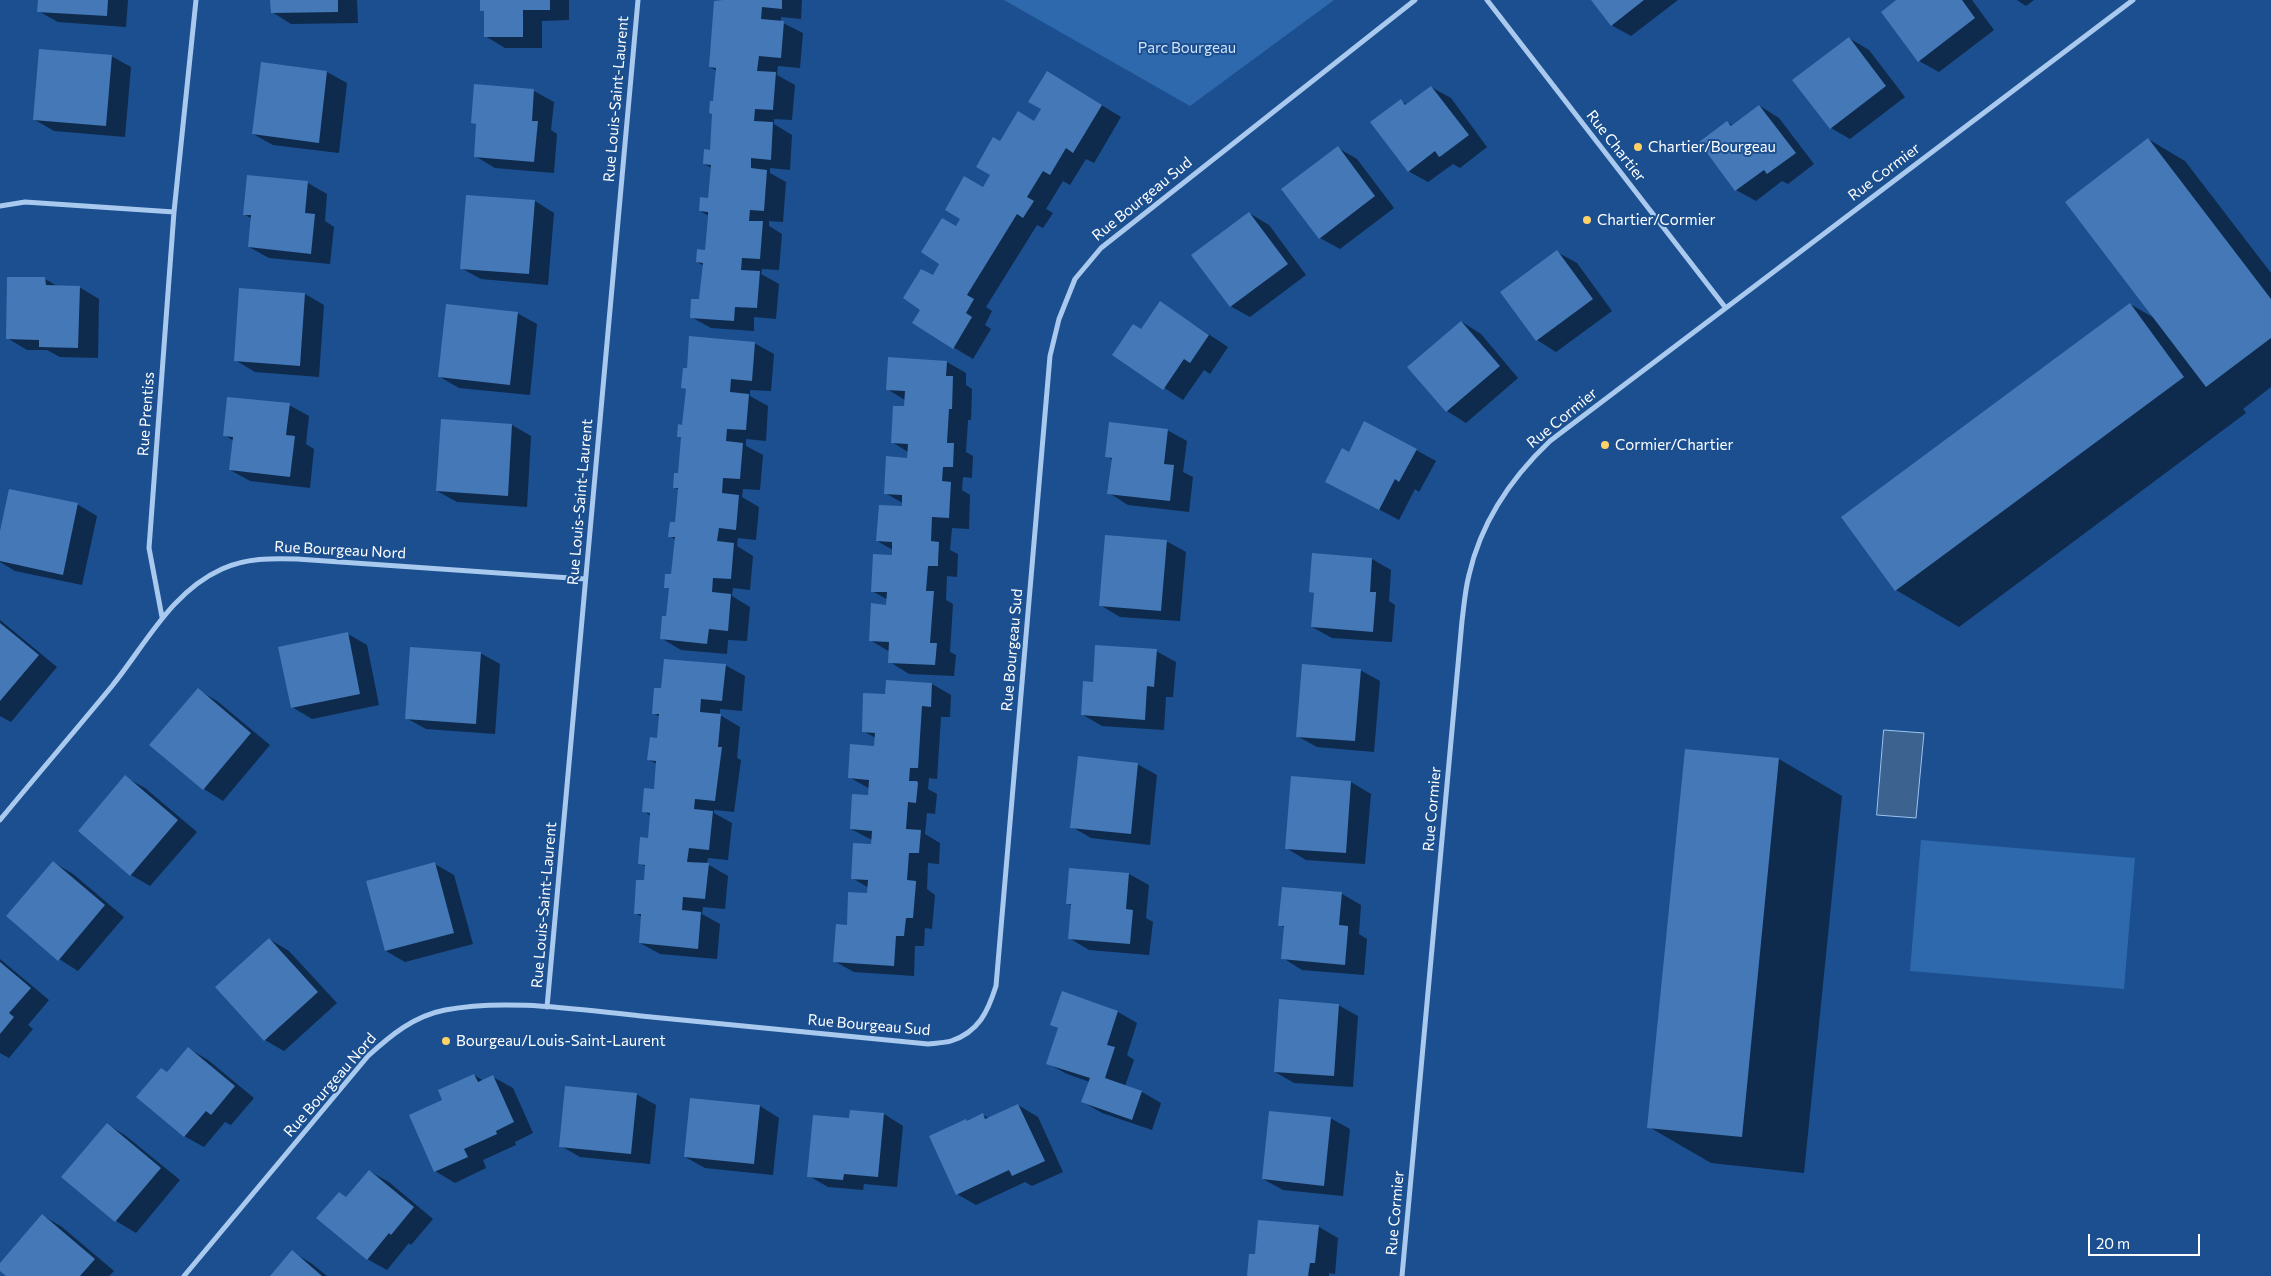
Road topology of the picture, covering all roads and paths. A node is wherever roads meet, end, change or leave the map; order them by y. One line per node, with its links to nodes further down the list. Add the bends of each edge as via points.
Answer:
1 (196, 0): 7 (street, Rue Prentiss)
2 (638, 0): 9 (street, Rue Louis-Saint-Laurent)
3 (1415, 0): 12 (street, Rue Bourgeau Sud, via 1101,248 1075,279 1059,318 1050,356 996,986 988,1011 974,1028 951,1041 928,1044)
4 (1487, 0): 8 (street, Rue Chartier)
5 (2133, 0): 8 (street, Rue Cormier)
6 (0, 206): 7 (street, via 33,202)
7 (174, 212): 10 (street, Rue Prentiss, via 149,548)
8 (1725, 307): 14 (street, Rue Cormier, via 1550,441 1526,464 1499,501 1482,535 1469,574 1462,621)
9 (585, 579): 10 (street, Rue Bourgeau Nord, via 260,558 223,568 197,584); 12 (street, Rue Louis-Saint-Laurent)
10 (162, 617): 11 (street, Rue Bourgeau Nord, via 113,685)
11 (0, 820)
12 (547, 1006): 13 (street, Rue Bourgeau Nord, via 476,1006 444,1010 417,1018 389,1037 368,1056)
13 (184, 1276)
14 (1402, 1276)

